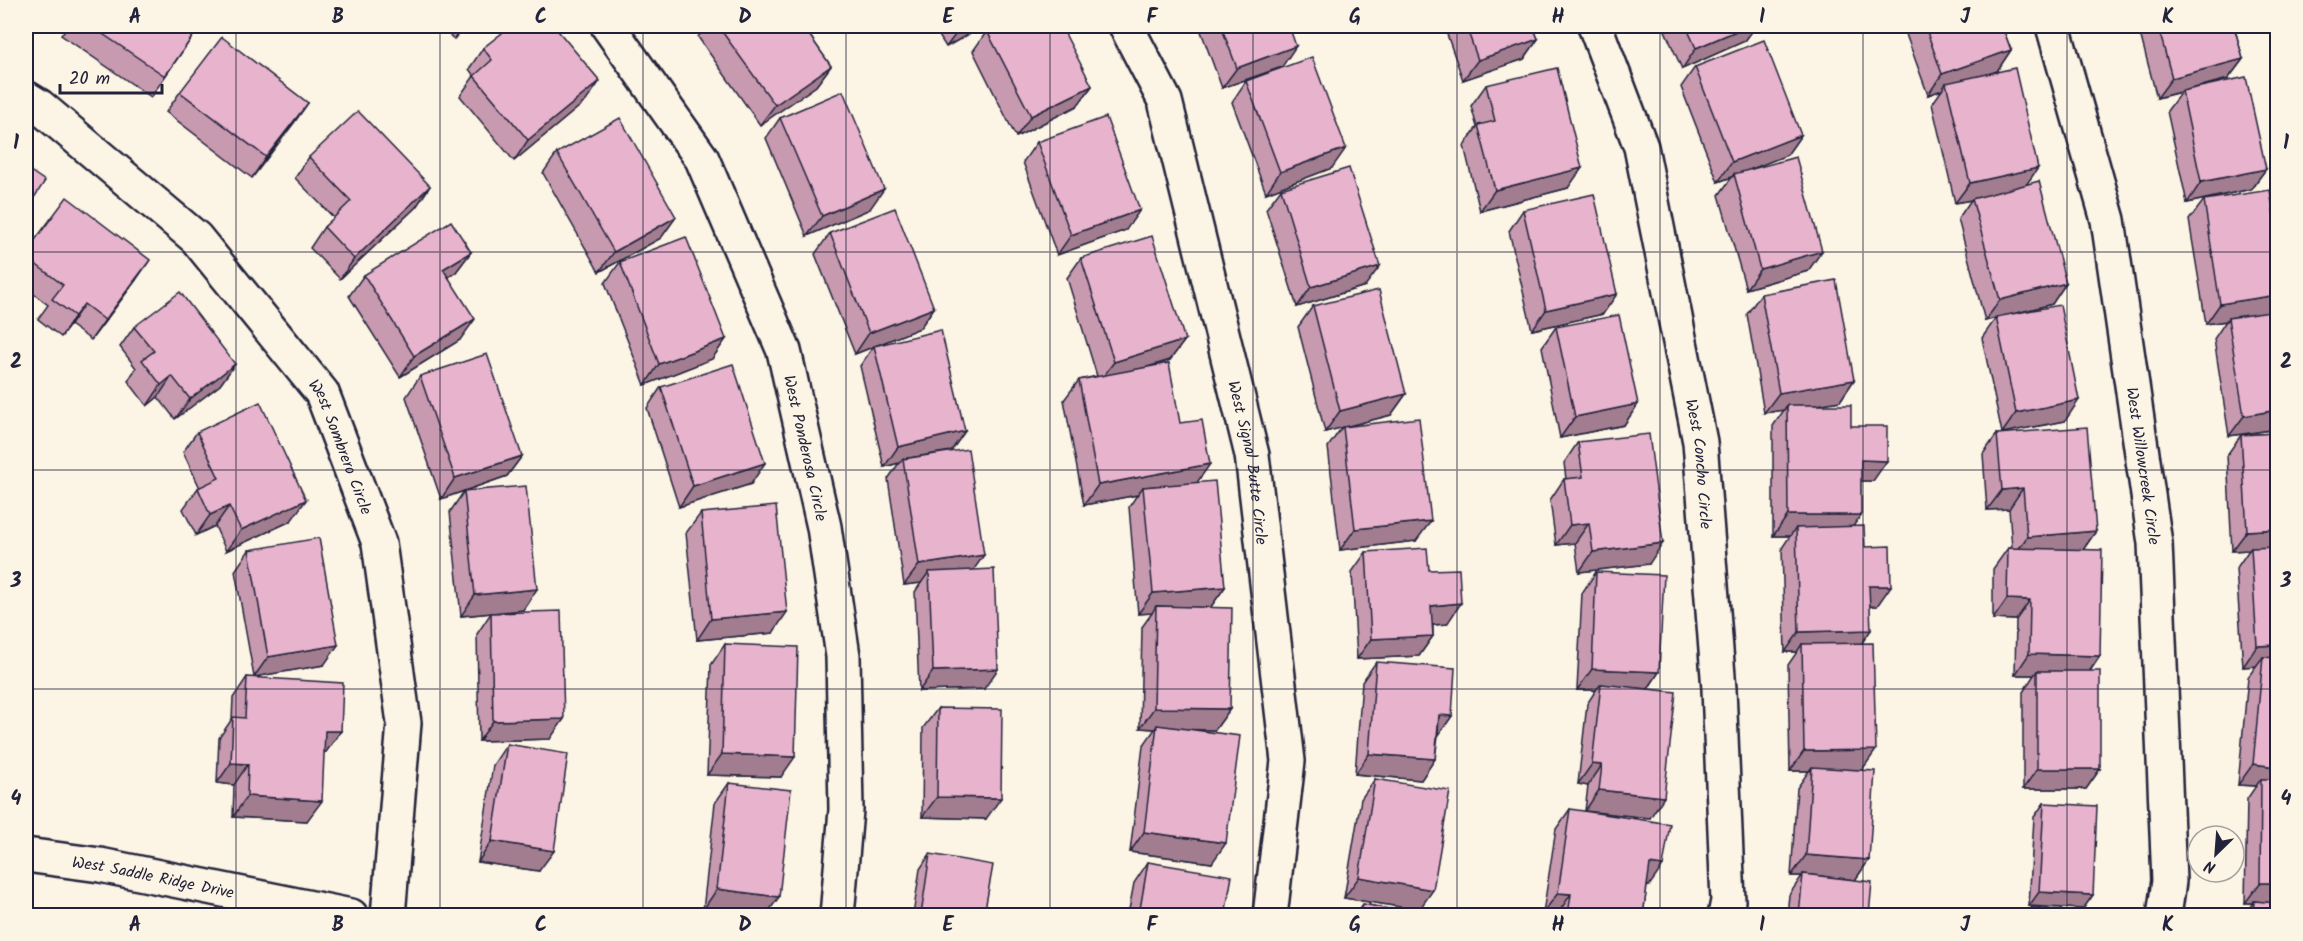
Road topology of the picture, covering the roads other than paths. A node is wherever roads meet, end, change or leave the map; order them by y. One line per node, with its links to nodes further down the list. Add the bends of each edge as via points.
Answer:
1 (608, 26): 9 (street, West Ponderosa Circle, via 702,159 784,351 824,527 843,656 846,810)
2 (1126, 26): 10 (street, West Signal Butte Circle, via 1165,101 1252,455 1288,761)
3 (1595, 26): 11 (street, West Concho Circle, via 1641,147 1700,442 1719,689 1728,901)
4 (2053, 26): 12 (street, West Willowcreek Circle, via 2108,220 2155,543 2169,881)
5 (26, 99): 8 (street, West Sombrero Circle, via 196,238 322,393 379,543 404,723)
6 (26, 855): 7 (street, West Saddle Ridge Drive, via 100,865)
7 (351, 915)
8 (388, 915)
9 (837, 915)
10 (1270, 915)
11 (1725, 915)
12 (2164, 915)

